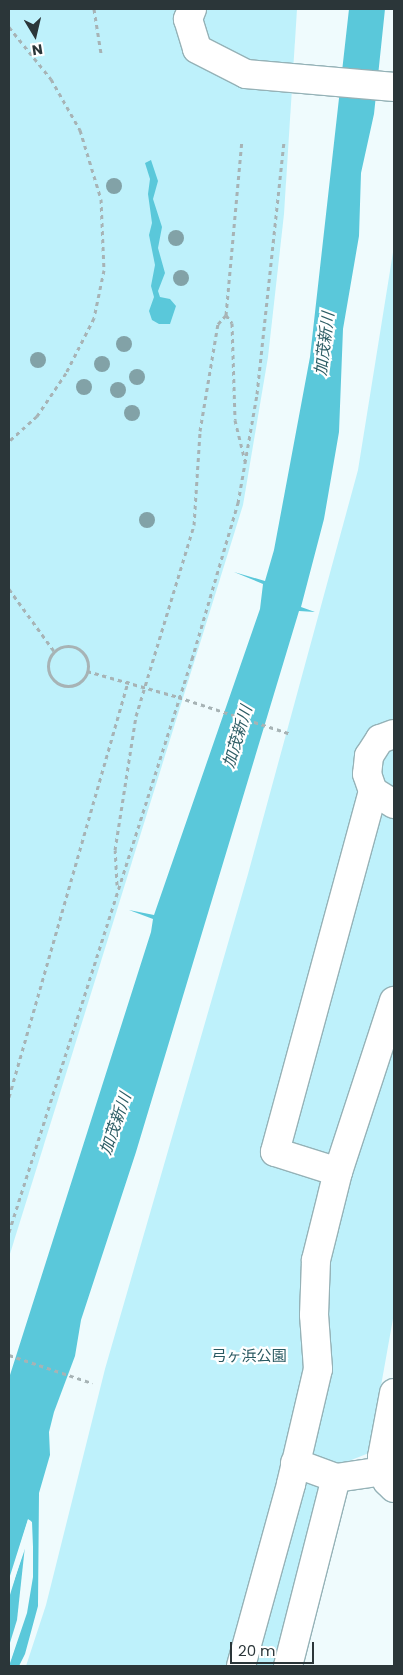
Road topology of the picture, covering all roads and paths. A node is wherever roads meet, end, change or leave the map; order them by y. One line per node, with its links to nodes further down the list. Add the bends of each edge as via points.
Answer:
1 (94, 9): 4 (path)
2 (183, 12): 5 (street, via 197,48 246,74)
3 (9, 27): 9 (path, via 51,79 80,130 101,199 104,270 94,318 66,373 37,416)
4 (101, 54)
5 (394, 87)
6 (242, 140): 8 (path)
7 (284, 140): 10 (path, via 257,394)
8 (226, 315): 10 (path, via 232,322 235,420); 15 (path, via 218,324 200,431 194,525)
9 (9, 441)
10 (245, 462): 19 (path, via 238,503 200,631)
11 (9, 589): 12 (path)
12 (54, 651): 13 (path, via 64,646 76,648 85,656); 13 (path, via 48,665 57,682 77,683)
13 (87, 671): 14 (path)
14 (128, 681): 15 (path); 21 (path)
15 (145, 687): 16 (path, bridge); 19 (path, via 136,716 115,850)
16 (291, 734)
17 (394, 734): 18 (street, via 380,739 369,756 366,774)
18 (384, 797): 22 (street, via 275,1152)
19 (118, 888): 23 (path)
20 (394, 1001): 22 (street)
21 (9, 1097)
22 (338, 1172): 27 (street, via 316,1260 314,1315 318,1369)
23 (9, 1232)
24 (9, 1355): 25 (path)
25 (92, 1383)
26 (394, 1393): 29 (street, via 382,1457)
27 (295, 1463): 28 (street); 30 (street)
28 (336, 1478): 29 (street); 31 (street)
29 (389, 1479)
30 (241, 1666)
31 (288, 1666)

